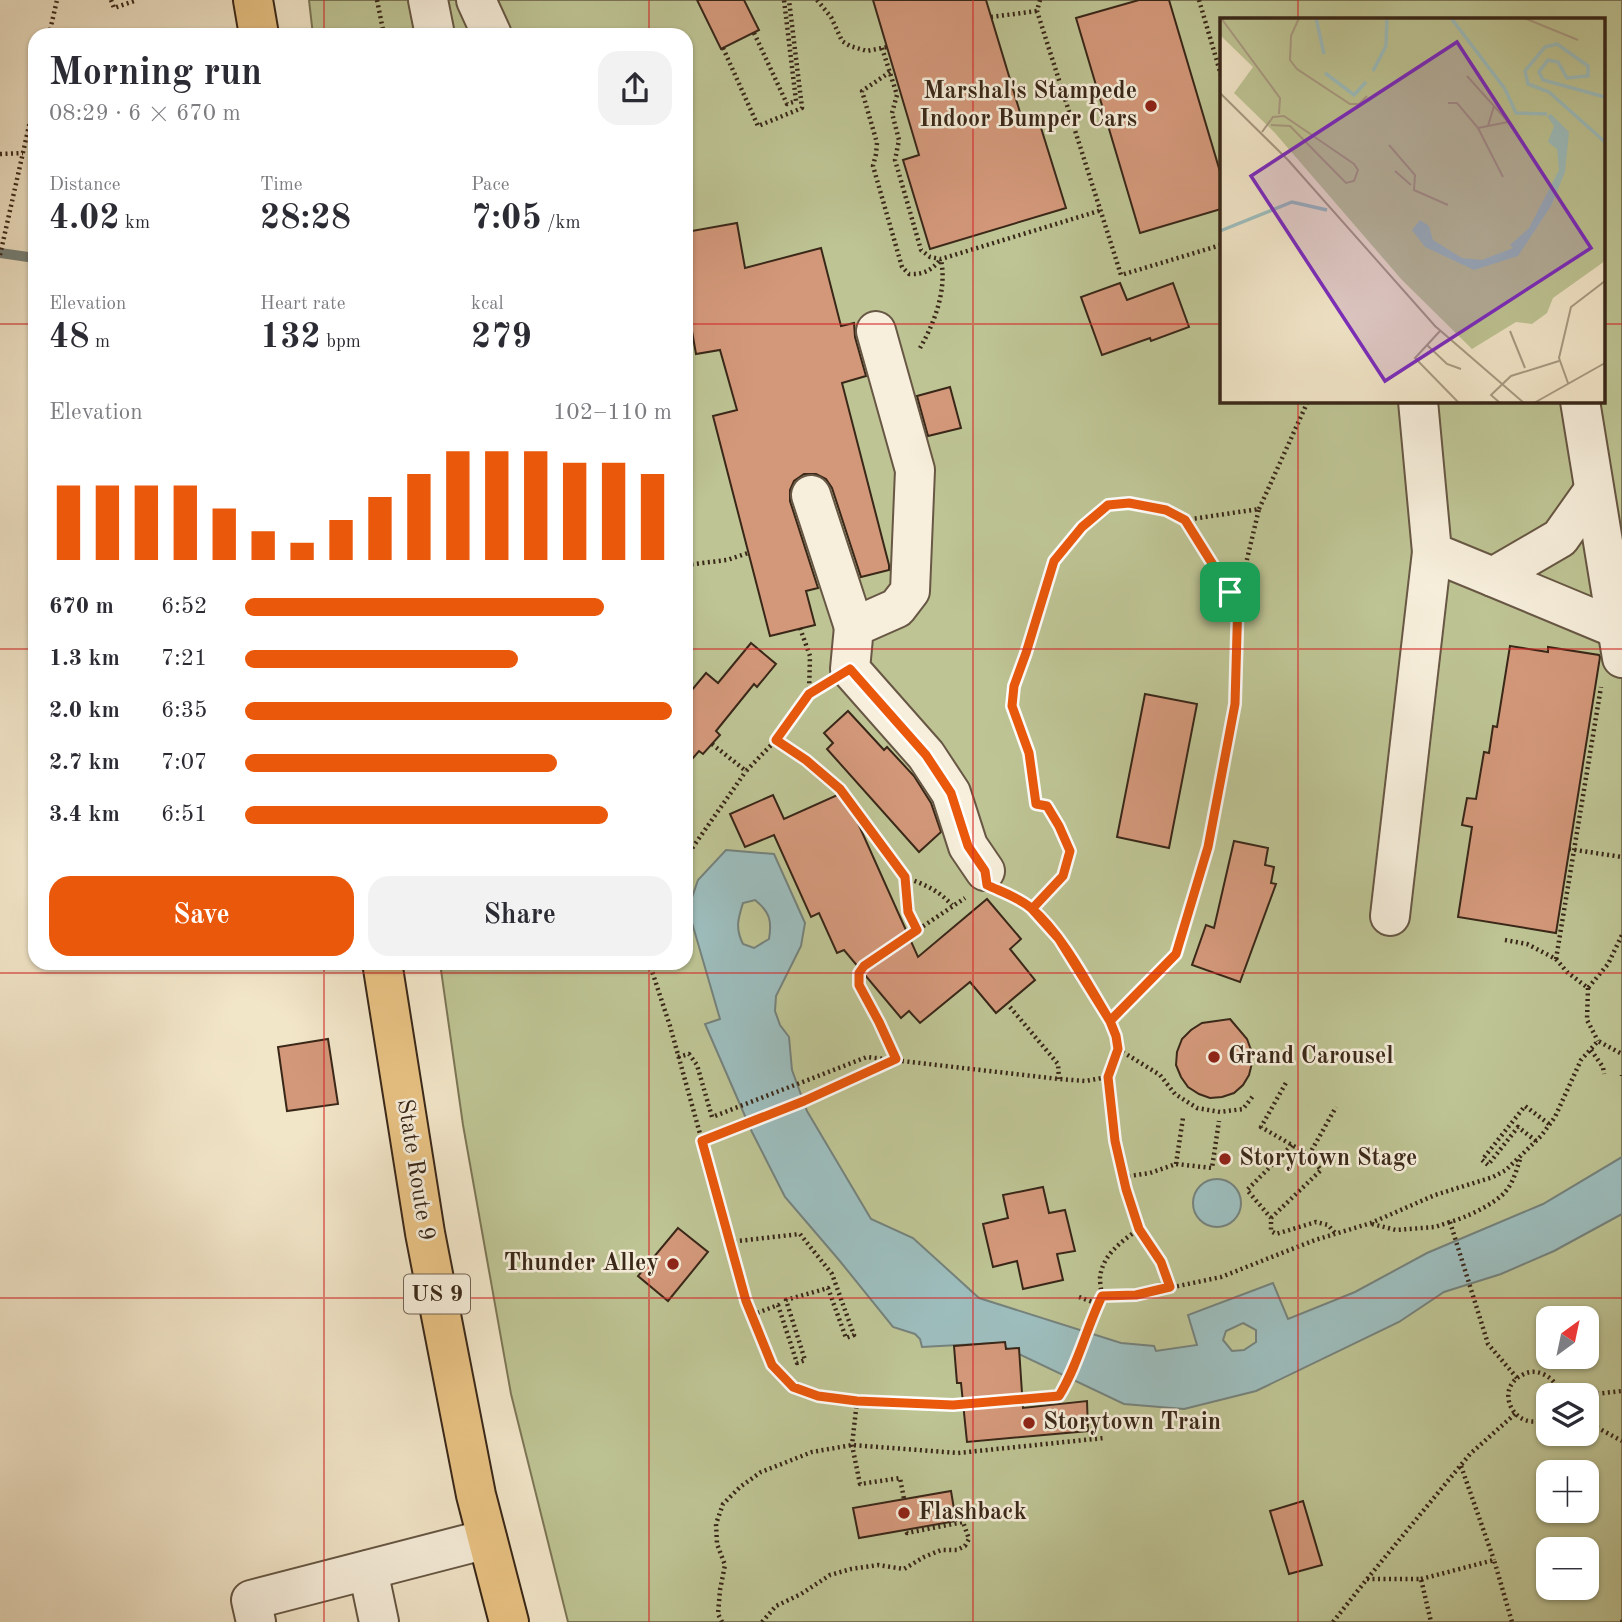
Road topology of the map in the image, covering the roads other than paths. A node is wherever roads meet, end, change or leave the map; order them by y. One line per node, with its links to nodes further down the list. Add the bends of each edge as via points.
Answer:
1 (253, 0): 4 (main road)
2 (428, 0): 5 (lane)
3 (476, 0): 6 (lane)
4 (258, 28)
5 (434, 28)
6 (489, 28)
7 (876, 331): 14 (lane, via 915,470 910,591 897,608)
8 (1418, 402): 12 (lane)
9 (1580, 402): 10 (lane)
10 (1594, 490): 13 (lane, via 1560,538); 15 (lane)
11 (811, 495): 14 (lane)
12 (1432, 552): 13 (lane); 17 (lane)
13 (1493, 577): 15 (lane)
14 (853, 627): 16 (lane, via 829,681 926,755 951,793 968,846)
15 (1614, 656)
16 (986, 878)
17 (1390, 916)
18 (383, 970): 19 (main road, State Route 9 / US 9, via 425,1233)
19 (487, 1539): 20 (lane); 23 (main road, State Route 9 / US 9)
20 (368, 1570): 21 (lane, via 251,1600); 22 (lane)
21 (256, 1622)
22 (379, 1622)
23 (509, 1622)

